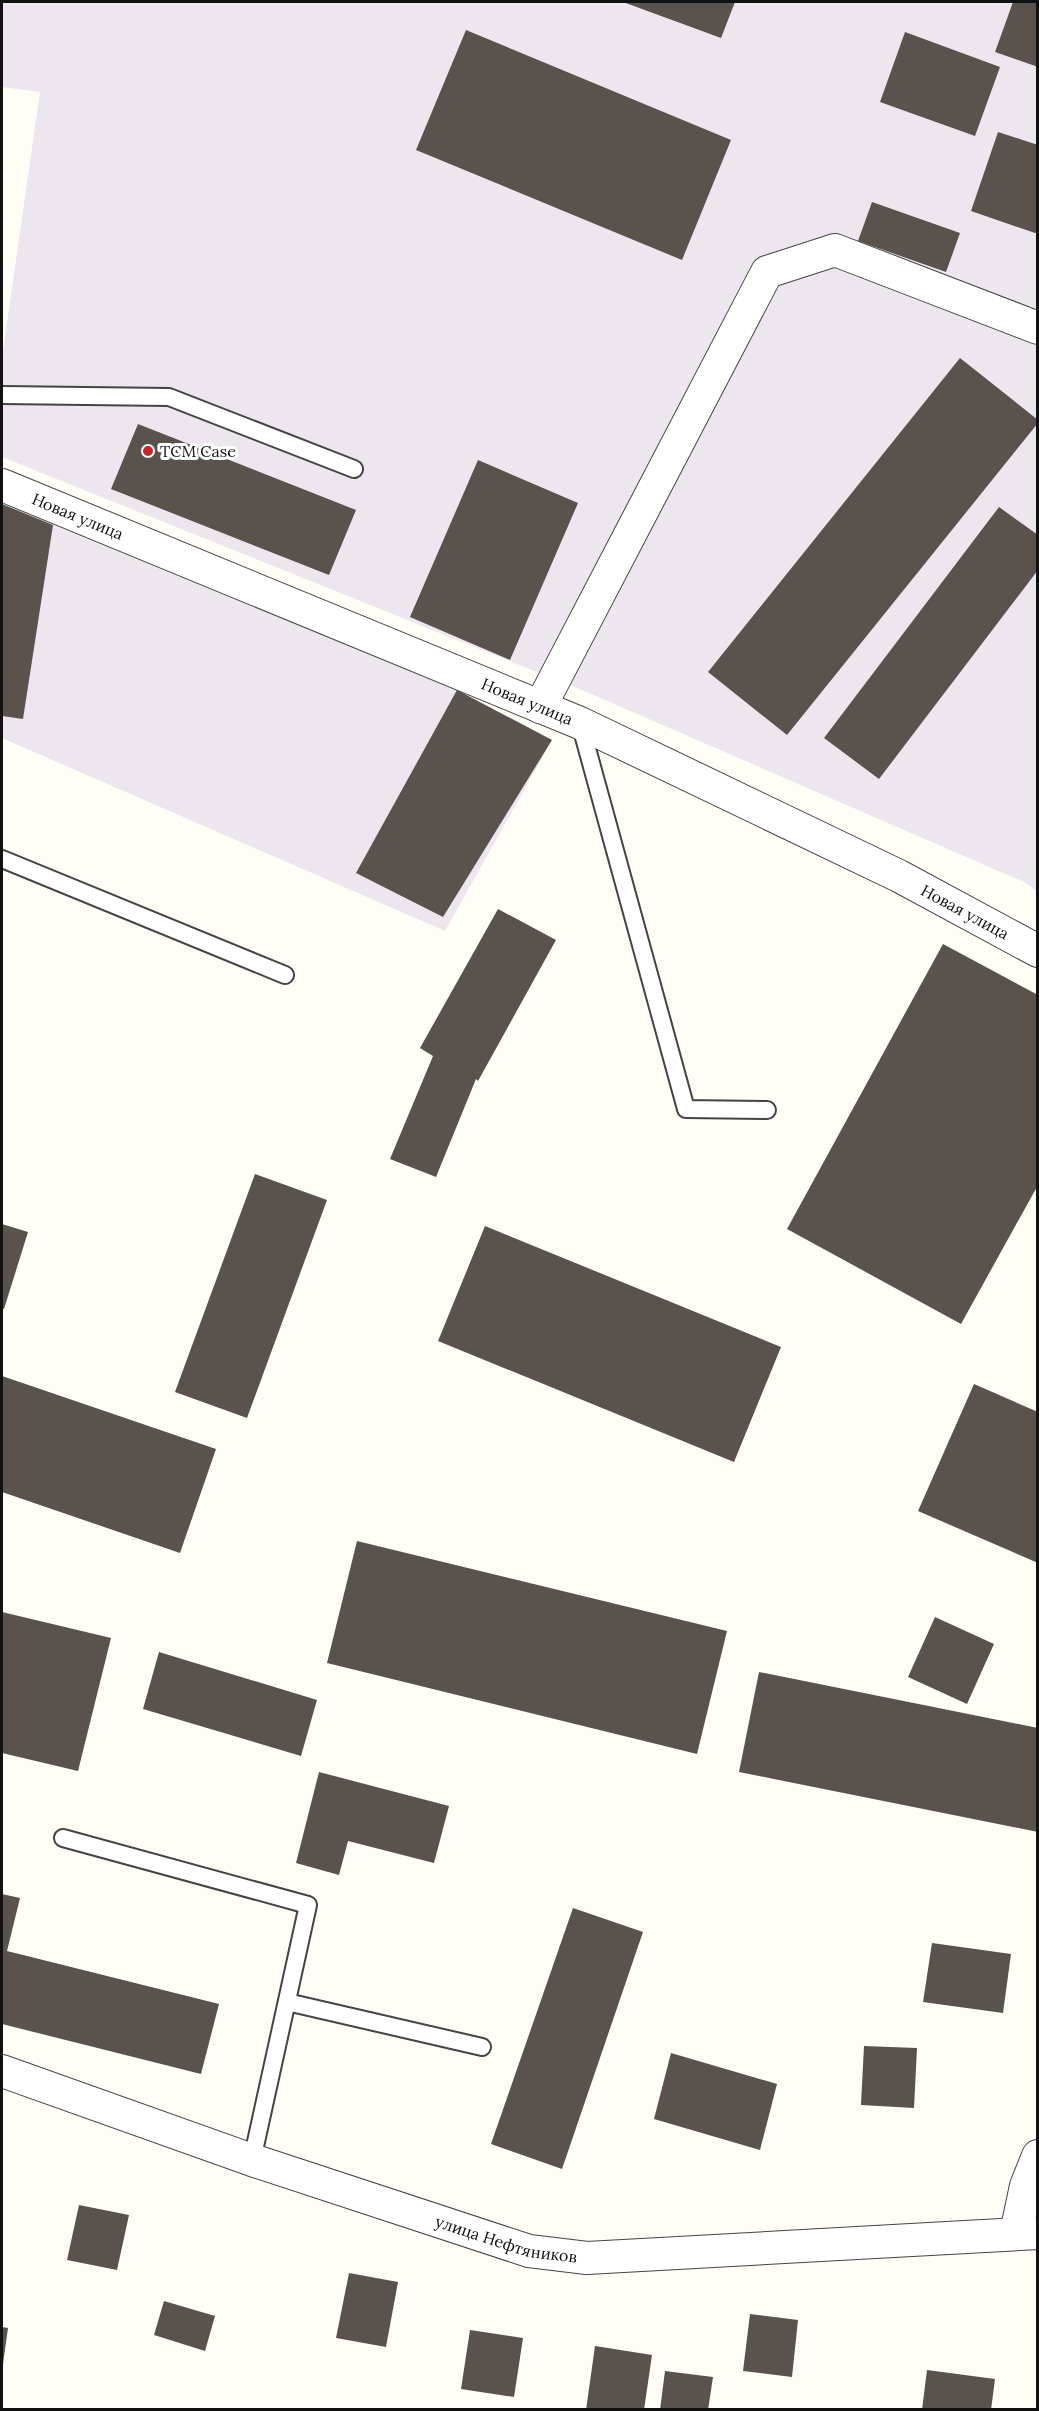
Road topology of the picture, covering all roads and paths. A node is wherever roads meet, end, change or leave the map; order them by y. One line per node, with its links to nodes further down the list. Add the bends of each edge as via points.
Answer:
1 (1038, 328): 5 (street, via 835,250 767,272)
2 (2, 395): 3 (lane, via 169,397)
3 (354, 470)
4 (2, 485): 5 (street, Новая улица)
5 (540, 707): 6 (street, Новая улица)
6 (580, 723): 8 (street, Новая улица, via 899,876); 10 (lane, via 686,1109)
7 (2, 858): 9 (lane)
8 (1038, 951)
9 (285, 975)
10 (767, 1110)
11 (63, 1838): 12 (lane, via 308,1905)
12 (287, 2002): 13 (lane); 16 (lane)
13 (482, 2047)
14 (2, 2071): 16 (street, улица Нефтяников)
15 (1038, 2156): 17 (street, via 1026,2186)
16 (252, 2160): 17 (street, улица Нефтяников, via 529,2251 587,2258)
17 (1027, 2233)

